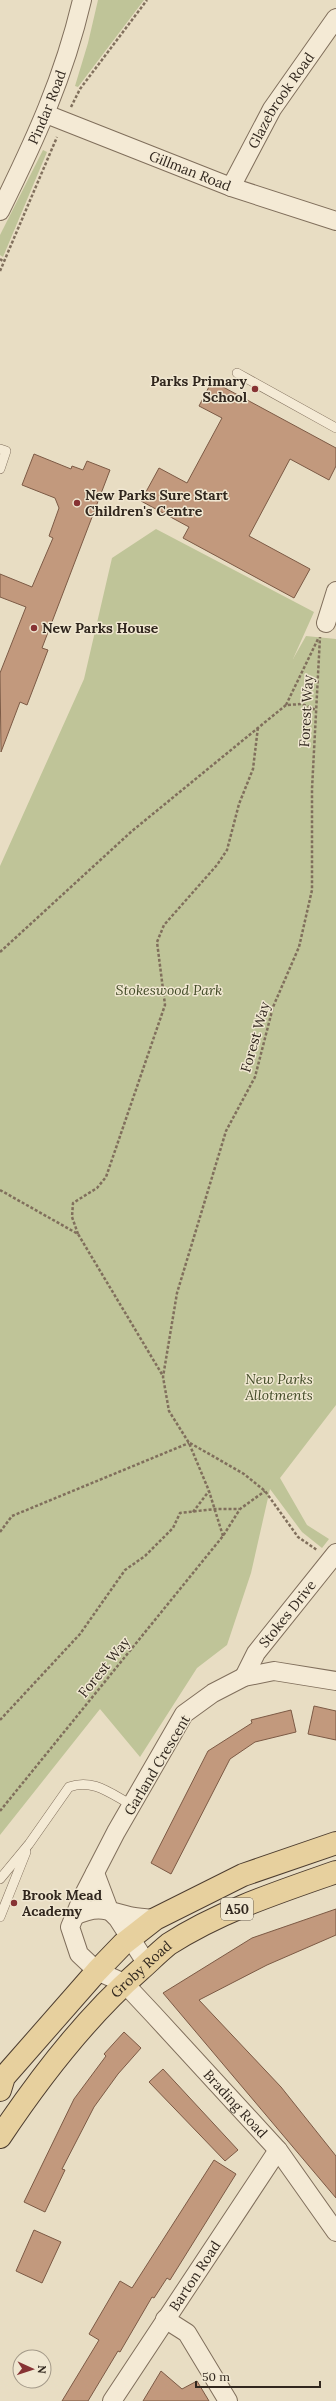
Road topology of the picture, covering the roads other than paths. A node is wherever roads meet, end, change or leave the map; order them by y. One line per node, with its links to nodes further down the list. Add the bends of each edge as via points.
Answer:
1 (82, 0): 3 (street, Pindar Road, via 62,74)
2 (336, 18): 4 (street, Glazebrook Road, via 272,109)
3 (46, 114): 4 (street, Gillman Road); 5 (street, Pindar Road)
4 (231, 187): 6 (street, Gillman Road)
5 (0, 211)
6 (336, 221)
7 (237, 373): 8 (lane)
8 (336, 428)
9 (0, 449): 10 (lane, via 6,451)
10 (0, 469)
11 (336, 591): 12 (street)
12 (323, 630)
13 (333, 1556): 14 (street, Stokes Drive, via 256,1653)
14 (244, 1678): 15 (street, Garland Crescent, via 274,1672); 16 (street, Garland Crescent, via 213,1693 184,1714)
15 (336, 1681)
16 (132, 1805): 18 (lane, via 91,1784 69,1786); 20 (street, Garland Crescent)
17 (336, 1843): 25 (main road, Groby Road / A50, via 243,1875)
18 (29, 1844): 21 (lane); 23 (lane)
19 (336, 1872): 27 (main road, Groby Road / A50, via 267,1896 226,1914 169,1945)
20 (95, 1873): 22 (street); 24 (street, Garland Crescent)
21 (0, 1879)
22 (109, 1910): 24 (street, via 88,1910); 25 (street, via 131,1917); 26 (street)
23 (0, 1916)
24 (74, 1916): 28 (street, Garland Crescent, via 70,1927 78,1954)
25 (155, 1919): 26 (main road, Groby Road / A50)
26 (130, 1938): 27 (street); 28 (main road, Groby Road / A50)
27 (147, 1964): 29 (main road, Groby Road / A50)
28 (97, 1971): 29 (street, Garland Crescent); 30 (main road, Groby Road / A50, via 4,2077)
29 (124, 1983): 31 (main road, Groby Road / A50, via 105,2001 26,2098); 32 (street, Brading Road)
30 (0, 2090)
31 (0, 2137)
32 (278, 2150): 33 (street, Brading Road); 34 (street, Barton Road)
33 (336, 2232)
34 (166, 2319): 35 (street, Barton Road); 36 (street, via 187,2334)
35 (112, 2401)
36 (228, 2401)

